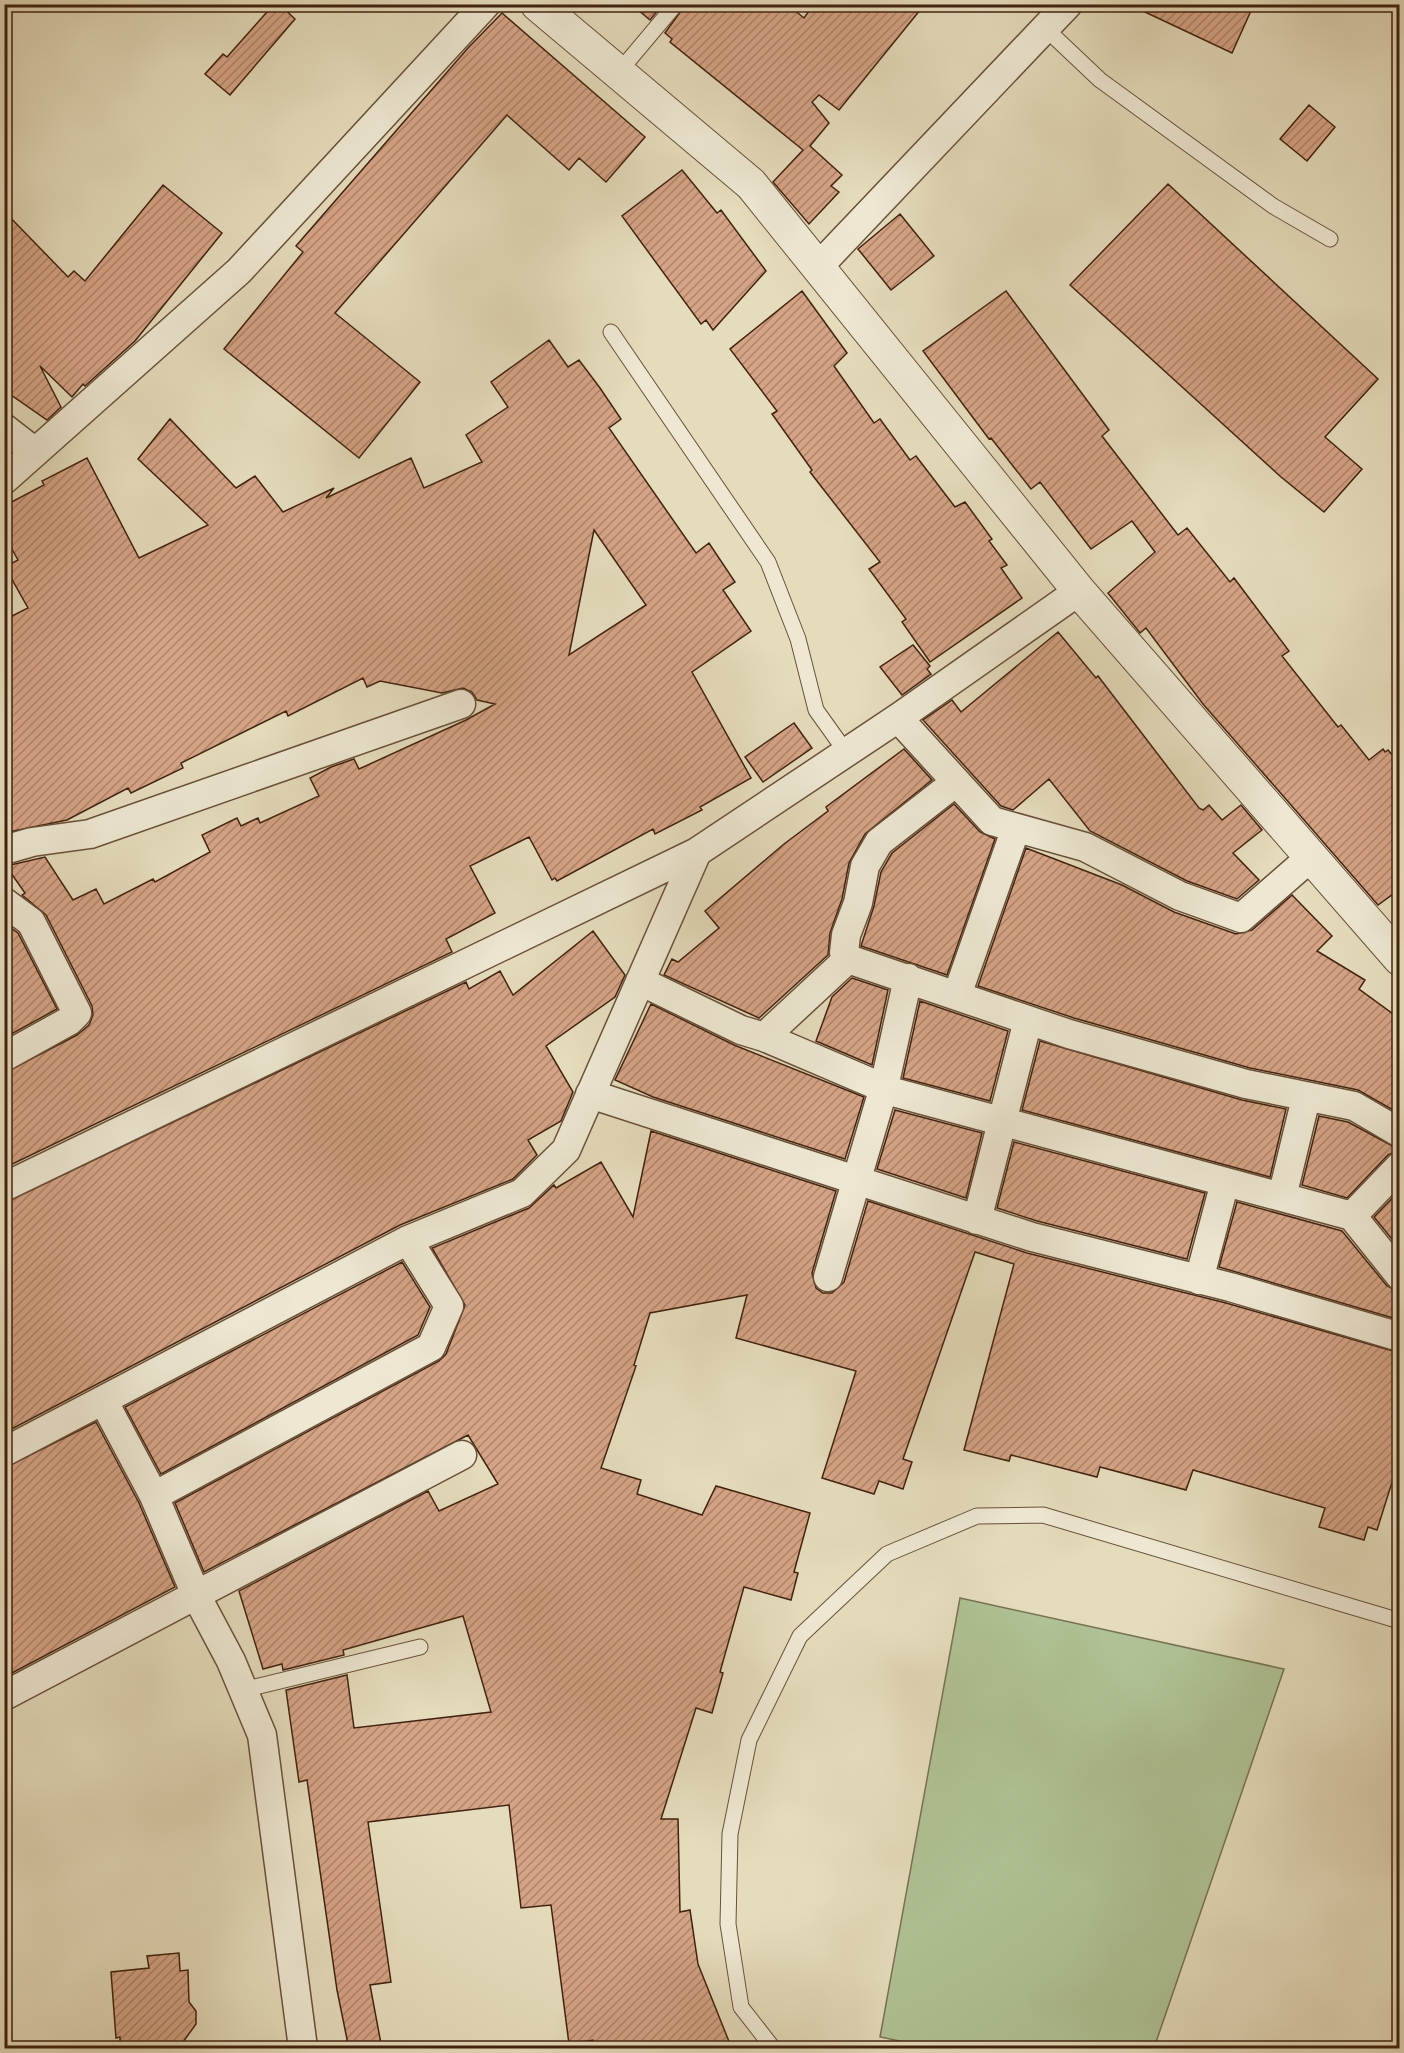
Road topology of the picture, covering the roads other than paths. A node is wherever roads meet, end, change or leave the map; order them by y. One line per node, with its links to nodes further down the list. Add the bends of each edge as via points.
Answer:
1 (486, 4): 11 (street, via 239,271)
2 (537, 4): 6 (street)
3 (676, 4): 6 (lane)
4 (1068, 4): 5 (street)
5 (1046, 28): 7 (lane, via 1100,80 1273,206); 8 (street)
6 (618, 72): 8 (street, via 751,184)
7 (1330, 239)
8 (818, 267): 13 (street)
9 (611, 332): 16 (lane, via 768,562 798,639 816,710)
10 (4, 428): 11 (street)
11 (35, 452): 12 (street)
12 (4, 480)
13 (1079, 591): 15 (street); 21 (street)
14 (461, 704): 19 (street, via 90,834)
15 (898, 718): 16 (street); 17 (street)
16 (846, 752): 20 (street)
17 (956, 782): 18 (street, via 992,821); 23 (street, via 879,842 872,853 865,866 854,920 846,935 844,952)
18 (1016, 828): 21 (street, via 1085,847 1180,896 1241,918); 27 (street)
19 (4, 850)
20 (697, 852): 26 (street); 39 (street)
21 (1311, 857): 24 (street)
22 (4, 902): 30 (street, via 31,922 76,1013 69,1021)
23 (848, 959): 25 (street); 29 (street)
24 (1400, 959)
25 (908, 978): 27 (street); 31 (street)
26 (640, 981): 29 (street, via 741,1030); 32 (street)
27 (957, 995): 28 (street)
28 (1028, 1020): 33 (street); 34 (street)
29 (764, 1037): 31 (street)
30 (4, 1057)
31 (884, 1087): 34 (street); 37 (street)
32 (590, 1095): 37 (street); 43 (street, via 566,1150 522,1192)
33 (1306, 1098): 35 (street, via 1354,1106); 40 (street)
34 (1002, 1121): 38 (street); 42 (street)
35 (1400, 1133)
36 (1400, 1166): 41 (street)
37 (858, 1182): 42 (street); 45 (street)
38 (1225, 1182): 40 (street); 46 (street)
39 (4, 1186)
40 (1282, 1197): 41 (street)
41 (1352, 1216): 44 (street)
42 (977, 1220): 46 (street)
43 (408, 1240): 48 (street); 51 (street, via 449,1306 431,1347)
44 (1400, 1276)
45 (828, 1277)
46 (1199, 1280): 47 (street)
47 (1400, 1337)
48 (103, 1400): 49 (street); 51 (street)
49 (4, 1452)
50 (462, 1455): 52 (street)
51 (154, 1496): 52 (street)
52 (197, 1597): 55 (street); 56 (street)
53 (1400, 1621): 58 (lane, via 1043,1515 977,1516 887,1554 800,1636 749,1740 730,1834 728,1924 741,2007)
54 (420, 1647): 55 (lane)
55 (243, 1690): 57 (street, via 261,1735)
56 (4, 1696)
57 (303, 2049)
58 (773, 2049)

